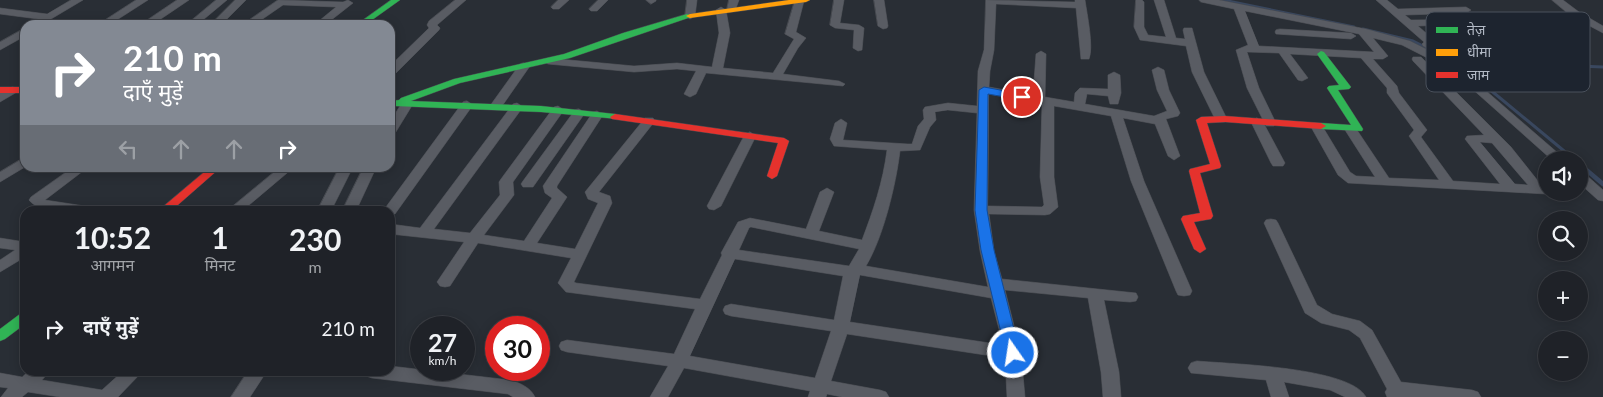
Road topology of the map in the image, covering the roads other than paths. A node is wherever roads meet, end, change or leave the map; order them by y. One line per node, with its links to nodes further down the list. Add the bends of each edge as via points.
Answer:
1 (78, 0): 32 (street)
2 (143, 0): 34 (street)
3 (184, 0): 35 (street)
4 (222, 0): 36 (street)
5 (241, 0): 37 (street)
6 (396, 0): 40 (street)
7 (461, 0): 71 (street, via 433,23 435,28)
8 (603, 0): 26 (street)
9 (692, 0): 31 (street)
10 (802, 0): 25 (street); 76 (street, via 790,34 801,38)
11 (838, 0): 59 (street, via 835,25 859,28)
12 (879, 0): 45 (street)
13 (991, 0): 22 (street); 81 (street)
14 (1159, 0): 55 (street)
15 (1204, 0): 23 (street)
16 (1381, 0): 29 (street)
17 (1421, 0): 27 (street)
18 (1557, 0): 30 (street)
19 (284, 1): 21 (street); 38 (street)
20 (1139, 2): 55 (street, via 1142,35 1149,40)
21 (349, 3): 39 (street)
22 (1080, 3): 65 (street, via 1086,46)
23 (1237, 4): 44 (street); 57 (street, via 1378,28); 60 (street)
24 (1463, 4): 27 (street)
25 (729, 6): 31 (street); 73 (street)
26 (594, 9)
27 (1437, 11): 29 (street)
28 (0, 12): 32 (street)
29 (1396, 12): 41 (street)
30 (1572, 12)
31 (690, 16): 68 (street)
32 (48, 17): 33 (street)
33 (43, 20)
34 (110, 20)
35 (153, 20)
36 (197, 20)
37 (220, 20)
38 (255, 20)
39 (326, 20)
40 (367, 20)
41 (1409, 22): 42 (street); 52 (street)
42 (1426, 22)
43 (1590, 23): 47 (street)
44 (1328, 24): 50 (street); 51 (street)
45 (883, 26)
46 (1188, 30): 56 (street)
47 (1603, 30)
48 (1280, 32): 51 (street)
49 (20, 34): 53 (street)
50 (1364, 34): 51 (street); 62 (street, via 1400,41); 66 (street, via 1383,56)
51 (1337, 35)
52 (1426, 37)
53 (10, 41): 54 (street); 58 (street)
54 (20, 42)
55 (1172, 42): 56 (street)
56 (1191, 43): 100 (street, via 1198,72)
57 (1426, 44)
58 (0, 47)
59 (858, 48)
60 (1255, 49): 61 (street); 105 (street, via 1241,50 1253,88)
61 (1283, 51): 64 (street); 77 (street)
62 (1426, 51)
63 (1041, 54): 87 (street)
64 (1321, 54): 66 (street); 108 (street, via 1346,87 1332,88 1358,128)
65 (1084, 57)
66 (1366, 57): 126 (street, via 1421,130 1416,138)
67 (1418, 59): 70 (street)
68 (548, 61): 69 (street); 72 (street, via 634,69)
69 (524, 66): 88 (street, via 457,81); 92 (street)
70 (1426, 67)
71 (395, 68)
72 (703, 68): 73 (street); 85 (street)
73 (717, 70): 76 (street)
74 (1158, 70): 101 (street, via 1174,113 1160,116)
75 (1114, 75): 84 (street)
76 (776, 77): 78 (street)
77 (1302, 78)
78 (839, 84)
79 (0, 90): 80 (street)
80 (19, 90): 86 (street)
81 (984, 90): 87 (street); 96 (street)
82 (1450, 92): 110 (street)
83 (1482, 92): 112 (street)
84 (1115, 93): 94 (street, via 1084,90); 98 (street)
85 (690, 94)
86 (0, 98)
87 (1043, 101): 94 (street); 139 (street, via 1051,207 1045,211)
88 (395, 103)
89 (395, 104): 90 (street)
90 (407, 104): 91 (street); 106 (street)
91 (467, 104): 92 (street); 137 (street)
92 (496, 106): 93 (street)
93 (517, 107): 95 (street); 142 (street)
94 (1079, 107): 98 (street)
95 (558, 110): 97 (street); 144 (street, via 506,182 507,195)
96 (983, 110): 111 (street, via 932,108 929,110 930,120 924,126 916,147); 139 (street)
97 (579, 113): 99 (street); 124 (street)
98 (1114, 113): 101 (street); 157 (street, via 1139,187)
99 (597, 115): 102 (street); 146 (street, via 550,186 550,190 560,197)
100 (1221, 119): 103 (street); 149 (street, via 1201,120 1216,166 1194,171 1207,216 1187,220)
101 (1161, 121): 113 (street)
102 (649, 122): 109 (street); 152 (street, via 592,192 605,203)
103 (1257, 122): 105 (street); 114 (street)
104 (841, 123): 111 (street, via 836,139 838,143)
105 (1270, 123): 107 (street)
106 (395, 124)
107 (1317, 127): 108 (street); 123 (street, via 1345,176 1358,181)
108 (1351, 130): 123 (street)
109 (750, 136): 121 (street, via 785,142); 138 (street)
110 (1494, 138): 127 (street); 128 (street, via 1471,139)
111 (894, 148): 147 (street, via 891,171)
112 (1550, 151)
113 (1174, 156)
114 (1278, 163)
115 (20, 164): 122 (street)
116 (74, 172): 132 (street, via 36,200)
117 (210, 172): 133 (street)
118 (281, 172): 134 (street)
119 (344, 172): 135 (street)
120 (367, 172): 136 (street)
121 (772, 176)
122 (0, 178)
123 (1386, 182): 126 (street)
124 (528, 184)
125 (1588, 184): 131 (street)
126 (1449, 185): 128 (street)
127 (1538, 186)
128 (1511, 188): 129 (street)
129 (1538, 190)
130 (827, 192): 143 (street)
131 (1600, 195)
132 (55, 206)
133 (170, 206)
134 (240, 206)
135 (326, 206)
136 (351, 206)
137 (394, 206)
138 (714, 206)
139 (981, 210): 156 (street)
140 (1271, 223): 177 (street, via 1311,309 1327,319 1354,325 1366,334)
141 (395, 230): 142 (street)
142 (424, 233): 144 (street)
143 (811, 234): 147 (street); 151 (street, via 746,222)
144 (474, 238): 146 (street); 155 (street)
145 (0, 243): 148 (street)
146 (528, 246): 152 (street)
147 (869, 246): 154 (street)
148 (20, 247)
149 (1200, 249)
150 (20, 252): 153 (street)
151 (728, 253): 154 (street); 160 (street)
152 (579, 254): 160 (street, via 566,283 572,288)
153 (0, 267)
154 (854, 270): 156 (street); 163 (street)
155 (444, 282)
156 (997, 289): 158 (street); 166 (street)
157 (1184, 291)
158 (1095, 294): 159 (street); 186 (street)
159 (1130, 297)
160 (706, 305): 167 (street)
161 (731, 310): 163 (street)
162 (20, 321): 164 (street)
163 (841, 326): 166 (street); 176 (street)
164 (0, 336)
165 (567, 346): 167 (street)
166 (1013, 353): 185 (street)
167 (679, 361): 176 (street); 183 (street)
168 (1197, 368): 170 (street)
169 (395, 374): 182 (street, via 510,387)
170 (1273, 374): 187 (street); 188 (street, via 1344,386)
171 (36, 376): 175 (street)
172 (129, 376): 180 (street)
173 (255, 376): 181 (street)
174 (0, 380): 175 (street)
175 (24, 385): 178 (street); 179 (street)
176 (819, 392): 184 (street)
177 (1396, 393): 189 (street)
178 (10, 397)
179 (101, 397)
180 (106, 397)
181 (240, 397)
182 (526, 397)
183 (658, 397)
184 (880, 397)
185 (1016, 397)
186 (1112, 397)
187 (1280, 397)
188 (1357, 397)
189 (1472, 397)

